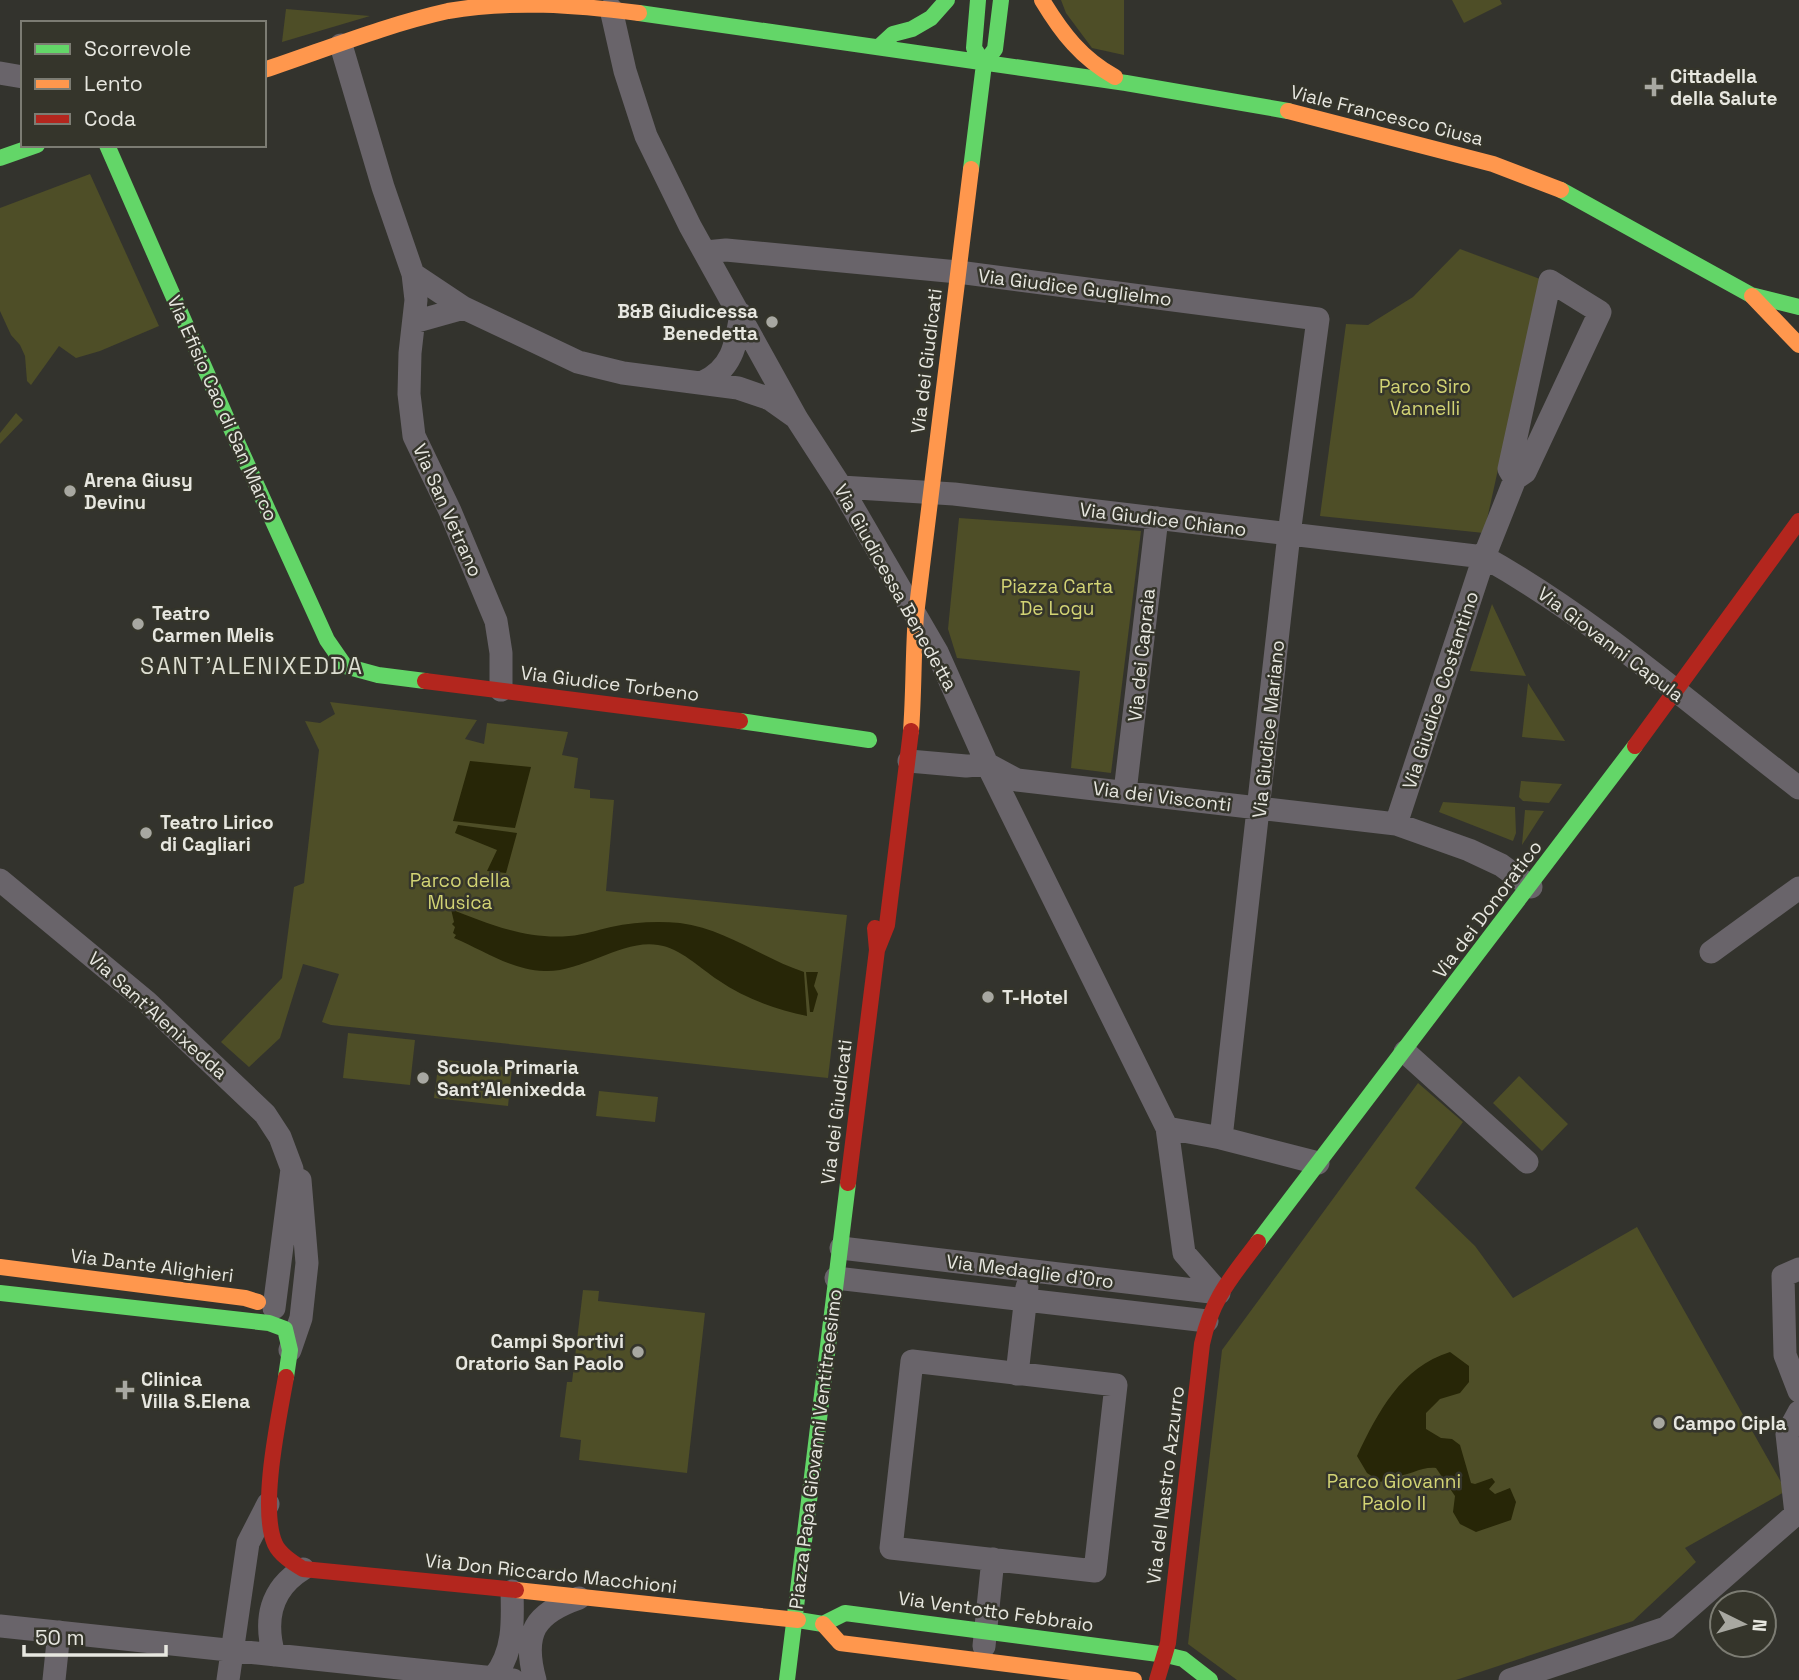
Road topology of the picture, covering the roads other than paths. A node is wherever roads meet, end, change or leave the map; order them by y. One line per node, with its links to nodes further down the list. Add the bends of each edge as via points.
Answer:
1 (424, 0): 6 (street)
2 (947, 0): 9 (street, via 931,18 893,34)
3 (978, 0): 10 (street, via 974,48)
4 (1001, 0): 10 (street, via 995,49)
5 (1042, 0): 14 (street, via 1077,52)
6 (450, 6): 7 (street, Viale Francesco Ciusa, via 544,3); 8 (street, Viale Francesco Ciusa)
7 (611, 9): 9 (street, Viale Francesco Ciusa); 18 (street, Via Giudicessa Benedetta, via 646,136)
8 (341, 45): 11 (street, Viale Francesco Ciusa); 20 (street, Via San Vetrano)
9 (880, 46): 10 (street, Viale Francesco Ciusa)
10 (984, 64): 14 (street, Viale Francesco Ciusa); 19 (street, Via dei Giudicati)
11 (266, 69)
12 (0, 73): 13 (street)
13 (21, 77)
14 (1126, 83): 21 (street, Viale Francesco Ciusa, via 1291,112 1510,169 1585,201)
15 (31, 147): 17 (street)
16 (108, 147): 39 (street, Via Efisio Cao di San Marco, via 327,640)
17 (0, 158)
18 (706, 252): 19 (street, Via Giudice Guglielmo, via 726,250); 24 (street, Via Giudicessa Benedetta)
19 (958, 272): 25 (street, Via Giudice Guglielmo); 32 (street, Via dei Giudicati)
20 (413, 274): 23 (street); 26 (street, Via San Vetrano)
21 (1751, 295): 22 (street, Viale Francesco Ciusa); 27 (street, Viale Francesco Ciusa)
22 (1799, 307)
23 (464, 308): 26 (street); 28 (street, via 578,362)
24 (741, 314): 28 (street, via 737,340 725,367); 29 (street, Via Giudicessa Benedetta)
25 (1318, 319): 35 (street, Via Giudice Mariano)
26 (414, 322): 40 (street, Via San Vetrano, via 410,353 414,436 496,621)
27 (1799, 345)
28 (701, 383): 29 (street, via 770,399)
29 (797, 419): 31 (street, Via Giudicessa Benedetta)
30 (1514, 479): 30 (street, via 1525,472 1600,312 1550,281 1509,470); 36 (street)
31 (841, 487): 32 (street, Via Giudice Chiano); 37 (street, Via Giudicessa Benedetta)
32 (931, 492): 33 (street, Via Giudice Chiano); 37 (street, Via dei Giudicati)
33 (1157, 518): 35 (street, Via Giudice Chiano); 47 (street, Via dei Capraia)
34 (1799, 521): 41 (street, Via dei Donoratico)
35 (1289, 534): 36 (street, Via Giudice Chiano); 48 (street, Via Giudice Mariano)
36 (1484, 557): 41 (street, Via Giovanni Capula, via 1582,618); 49 (street, Via Giudice Costantino)
37 (916, 615): 38 (street, Via dei Giudicati); 45 (street, Via Giudicessa Benedetta, via 942,661)
38 (912, 664): 42 (street, Via dei Giudicati); 44 (street, Via dei Giudicati, via 914,691)
39 (345, 666): 40 (street, Via Giudice Torbeno, via 378,675)
40 (501, 690): 43 (street, Via Giudice Torbeno, via 874,744)
41 (1676, 692): 46 (street, Via Giovanni Capula); 51 (street, Via dei Donoratico)
42 (898, 713)
43 (887, 733)
44 (900, 763): 45 (street, Via dei Visconti); 62 (street, Via dei Giudicati, via 887,925 877,950)
45 (987, 764): 47 (street, Via dei Visconti, via 1017,780); 57 (street, Via Giudicessa Benedetta)
46 (1799, 788)
47 (1125, 792): 48 (street, Via dei Visconti)
48 (1259, 807): 49 (street, Via dei Visconti); 58 (street, Via Giudice Mariano)
49 (1396, 824): 51 (street, Via dei Visconti, via 1469,850)
50 (0, 880): 54 (street, Via Sant'Alenixedda)
51 (1531, 887): 56 (street, Via dei Donoratico)
52 (1799, 888): 55 (street)
53 (0, 902): 54 (street)
54 (25, 902): 61 (street, Via Sant'Alenixedda, via 116,974 265,1114)
55 (1711, 951)
56 (1405, 1052): 59 (street); 60 (street, Via dei Donoratico)
57 (1167, 1128): 58 (street); 63 (street, Via Giudicessa Benedetta)
58 (1221, 1138): 60 (street)
59 (1527, 1162)
60 (1318, 1163): 72 (street, Via dei Donoratico)
61 (292, 1169): 74 (street); 76 (street, via 301,1181 307,1264 301,1318)
62 (841, 1248): 64 (street, Via Medaglie d'Oro); 68 (street, Via dei Giudicati)
63 (1184, 1253): 69 (street, Via Giudicessa Benedetta); 72 (street)
64 (950, 1261): 67 (street, Via Medaglie d'Oro); 70 (street)
65 (0, 1267): 74 (street, Via Dante Alighieri, via 245,1298)
66 (1799, 1269): 78 (street, via 1783,1276 1785,1355)
67 (1029, 1270): 69 (street, Via Medaglie d'Oro); 73 (street)
68 (836, 1278): 70 (street, Via Medaglie d'Oro); 85 (street, Piazza Papa Giovanni Ventitreesimo)
69 (1175, 1288): 72 (street, Via Medaglie d'Oro)
70 (946, 1291): 73 (street, Via Medaglie d'Oro)
71 (0, 1293): 76 (street, via 269,1323)
72 (1219, 1293): 75 (street, Via dei Donoratico)
73 (1025, 1300): 75 (street, Via Medaglie d'Oro); 77 (street)
74 (274, 1308): 76 (street)
75 (1207, 1321): 92 (street, Via del Nastro Azzurro)
76 (287, 1340): 80 (street)
77 (1017, 1374): 81 (street, via 1116,1385 1095,1571); 81 (street, via 912,1361 891,1548)
78 (1799, 1391)
79 (1799, 1412): 103 (street, via 1787,1434 1796,1514 1666,1628)
80 (268, 1504): 82 (street, via 275,1545); 90 (street, via 248,1543)
81 (993, 1559): 88 (street)
82 (303, 1569): 83 (street, Via Don Riccardo Macchioni); 91 (street, via 279,1591 271,1609)
83 (512, 1591): 84 (street, Via Don Riccardo Macchioni); 95 (street, via 510,1649)
84 (580, 1597): 85 (street, Via Don Riccardo Macchioni); 98 (street, via 554,1609 535,1627 531,1654)
85 (795, 1620): 86 (street, Via Ventotto Febbraio); 99 (street, Piazza Papa Giovanni Ventitreesimo)
86 (823, 1624): 88 (street, Via Ventotto Febbraio, via 845,1613); 93 (street, Via Ventotto Febbraio, via 840,1643)
87 (0, 1626): 89 (street)
88 (985, 1630): 92 (street, Via Ventotto Febbraio); 93 (street)
89 (59, 1632): 90 (street); 96 (street)
90 (232, 1651): 91 (street); 97 (street)
91 (274, 1655): 94 (street)
92 (1166, 1655): 101 (street, Via del Nastro Azzurro); 102 (street, Via Ventotto Febbraio, via 1183,1659)
93 (983, 1661): 100 (street, Via Ventotto Febbraio)
94 (455, 1676): 95 (street)
95 (503, 1679)
96 (54, 1680)
97 (228, 1680)
98 (535, 1680)
99 (787, 1680)
100 (1134, 1680)
101 (1157, 1680)
102 (1209, 1680)
103 (1510, 1680)

